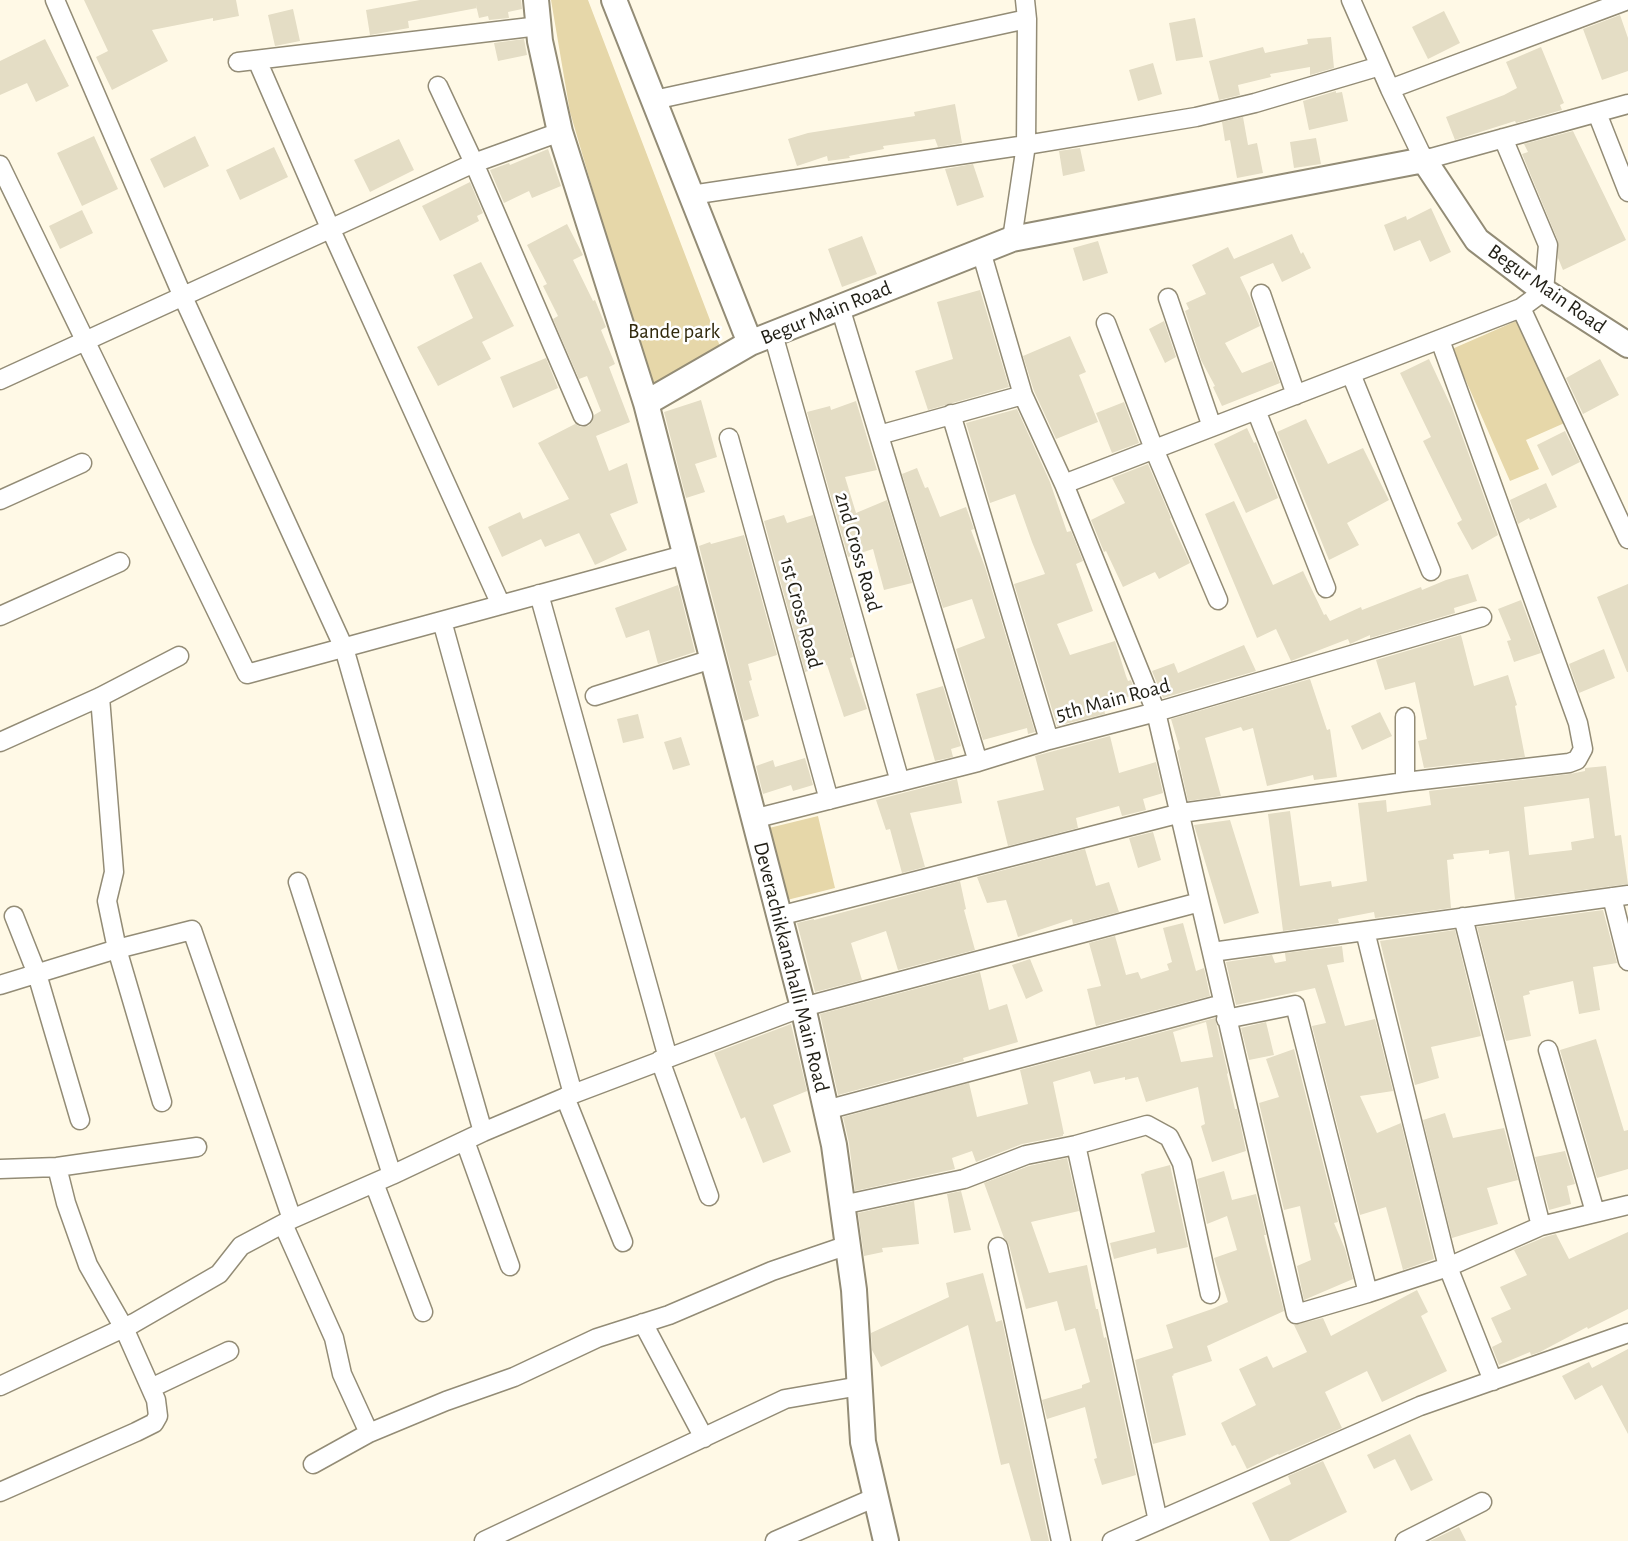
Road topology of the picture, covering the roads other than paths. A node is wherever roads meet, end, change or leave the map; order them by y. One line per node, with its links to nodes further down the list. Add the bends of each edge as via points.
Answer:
1 (55, 0): 30 (street)
2 (536, 0): 8 (street)
3 (614, 0): 14 (street)
4 (1025, 0): 7 (street)
5 (1350, 0): 11 (street, Begur Main Road)
6 (1628, 0): 13 (street)
7 (1027, 19): 14 (street); 19 (street)
8 (539, 26): 9 (street); 17 (street)
9 (257, 60): 10 (street); 25 (street)
10 (238, 62)
11 (1380, 66): 13 (street, Begur Main Road); 19 (street, via 1196,117)
12 (438, 86): 21 (street)
13 (1390, 89): 20 (street, Begur Main Road)
14 (653, 100): 24 (street)
15 (1628, 104): 16 (street)
16 (1597, 113): 18 (street); 23 (street)
17 (560, 132): 21 (street); 44 (street)
18 (1503, 138): 20 (street); 28 (street, via 1548,245)
19 (1026, 145): 24 (street); 26 (street)
20 (1424, 160): 26 (street, Begur Main Road); 28 (street, Begur Main Road, via 1477,240)
21 (474, 163): 25 (street); 47 (street)
22 (0, 165): 36 (street)
23 (1628, 192)
24 (691, 195): 38 (street)
25 (331, 230): 30 (street); 62 (street)
26 (1012, 239): 27 (street, Begur Main Road)
27 (981, 251): 32 (street, Begur Main Road); 42 (street)
28 (1544, 291): 33 (street); 39 (street, Begur Main Road)
29 (1261, 294): 43 (street)
30 (183, 297): 36 (street); 66 (street)
31 (1168, 298): 48 (street)
32 (840, 307): 35 (street, Begur Main Road); 49 (street)
33 (1521, 308): 37 (street); 55 (street)
34 (1106, 323): 51 (street)
35 (773, 334): 38 (street, Begur Main Road); 76 (street, 2nd Cross Road)
36 (86, 340): 41 (street); 66 (street, via 247,674)
37 (1440, 340): 40 (street); 77 (street, via 1578,723 1583,749 1577,760 1569,763)
38 (750, 344): 44 (street, Begur Main Road)
39 (1628, 345)
40 (1351, 374): 43 (street); 58 (street)
41 (0, 380)
42 (1023, 395): 46 (street); 53 (street)
43 (1296, 395): 45 (street)
44 (646, 403): 56 (street, Deverachikkanahalli Main Road)
45 (1256, 410): 48 (street); 59 (street)
46 (951, 414): 49 (street); 73 (street)
47 (583, 416)
48 (1212, 427): 51 (street)
49 (879, 435): 75 (street)
50 (729, 438): 78 (street, 1st Cross Road)
51 (1154, 449): 53 (street); 61 (street)
52 (82, 463): 54 (street)
53 (1064, 484): 71 (street)
54 (0, 500)
55 (1628, 539)
56 (684, 555): 60 (street); 68 (street, Deverachikkanahalli Main Road)
57 (120, 562): 63 (street)
58 (1431, 571)
59 (1326, 588)
60 (539, 594): 62 (street); 96 (street)
61 (1218, 600)
62 (501, 605): 65 (street)
63 (0, 616)
64 (1482, 617): 71 (street, 5th Main Road)
65 (442, 621): 66 (street); 97 (street)
66 (344, 648): 101 (street)
67 (179, 656): 70 (street)
68 (712, 659): 69 (street); 80 (street, Deverachikkanahalli Main Road)
69 (595, 696)
70 (100, 697): 74 (street); 88 (street, via 114,872 107,901)
71 (1156, 712): 73 (street, 5th Main Road); 79 (street)
72 (1405, 717): 77 (street)
73 (1049, 740): 75 (street, 5th Main Road)
74 (0, 742)
75 (978, 762): 76 (street, 5th Main Road)
76 (900, 782): 78 (street, 5th Main Road)
77 (1405, 782): 79 (street)
78 (829, 800): 80 (street, 5th Main Road)
79 (1181, 813): 83 (street); 85 (street)
80 (753, 819): 85 (street, Deverachikkanahalli Main Road)
81 (298, 882): 107 (street)
82 (1620, 896): 86 (street); 90 (street)
83 (1200, 902): 89 (street); 93 (street)
84 (15, 916): 91 (street)
85 (779, 916): 93 (street, Deverachikkanahalli Main Road)
86 (1463, 917): 87 (street); 114 (street)
87 (1366, 931): 89 (street); 119 (street)
88 (117, 949): 91 (street); 98 (street); 113 (street, via 192,930)
89 (1212, 952): 94 (street)
90 (1628, 961)
91 (37, 974): 92 (street); 100 (street)
92 (0, 985)
93 (803, 1007): 96 (street); 99 (street, Deverachikkanahalli Main Road)
94 (1225, 1011): 99 (street); 120 (street, via 1295,1005); 120 (street, via 1296,1314)
95 (1548, 1051): 112 (street)
96 (664, 1059): 97 (street); 109 (street)
97 (569, 1095): 101 (street); 115 (street)
98 (162, 1102)
99 (826, 1110): 111 (street, Deverachikkanahalli Main Road)
100 (80, 1120)
101 (483, 1132): 102 (street)
102 (465, 1140): 107 (street); 118 (street)
103 (1076, 1145): 111 (street, via 1026,1155 964,1179); 121 (street, via 1147,1125 1169,1137 1182,1163); 137 (street)
104 (197, 1147): 105 (street)
105 (57, 1167): 106 (street); 124 (street, via 88,1265)
106 (0, 1169)
107 (392, 1175): 108 (street)
108 (374, 1183): 113 (street); 122 (street)
109 (709, 1196)
110 (1628, 1205): 112 (street)
111 (842, 1206): 116 (street, Deverachikkanahalli Main Road)
112 (1595, 1212): 114 (street)
113 (288, 1222): 124 (street, via 241,1246 219,1273); 131 (street, via 334,1338 342,1374)
114 (1541, 1226): 119 (street)
115 (623, 1242)
116 (848, 1245): 123 (street); 129 (street, Deverachikkanahalli Main Road)
117 (998, 1247): 141 (street)
118 (510, 1266)
119 (1448, 1266): 120 (street); 127 (street)
120 (1368, 1293)
121 (1210, 1294)
122 (423, 1312)
123 (643, 1323): 131 (street); 132 (street)
124 (124, 1328): 128 (street); 130 (street)
125 (1628, 1334): 127 (street)
126 (229, 1352): 130 (street)
127 (1493, 1381): 137 (street, via 1420,1406)
128 (0, 1386)
129 (860, 1386): 132 (street, via 785,1399); 135 (street, Deverachikkanahalli Main Road, via 863,1442)
130 (151, 1388): 134 (street, via 158,1416 154,1423)
131 (369, 1433): 133 (street)
132 (704, 1437): 138 (street)
133 (313, 1464)
134 (0, 1492)
135 (876, 1497): 139 (street); 140 (street, Deverachikkanahalli Main Road)
136 (1482, 1502): 143 (street)
137 (1153, 1529): 142 (street)
138 (484, 1541)
139 (775, 1541)
140 (886, 1541)
141 (1061, 1541)
142 (1112, 1541)
143 (1405, 1541)

